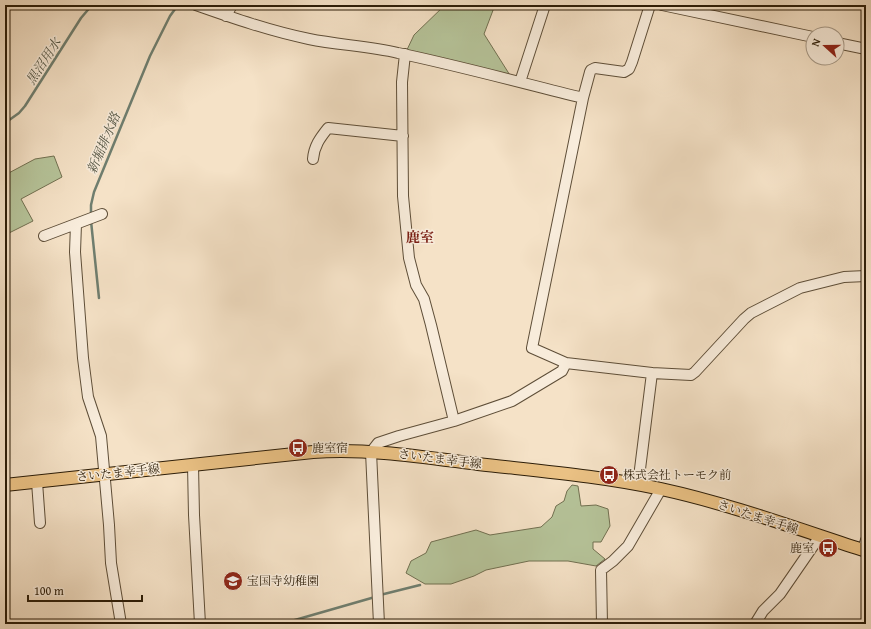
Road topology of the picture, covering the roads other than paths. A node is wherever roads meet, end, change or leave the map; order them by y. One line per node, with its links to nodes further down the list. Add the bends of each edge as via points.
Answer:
1 (196, 5): 6 (street)
2 (232, 5): 6 (street)
3 (545, 5): 11 (street)
4 (650, 5): 12 (street, via 629,69 624,72 600,68 591,70)
5 (662, 5): 7 (street)
6 (226, 16): 10 (street, via 309,39)
7 (805, 36)
8 (845, 45): 9 (street)
9 (866, 49)
10 (405, 54): 11 (street); 13 (street, via 402,82)
11 (520, 82): 12 (street)
12 (583, 98): 19 (street, via 532,348)
13 (403, 136): 14 (street, via 328,128 314,149); 21 (street, via 403,196 409,258 416,286 424,299)
14 (313, 159)
15 (102, 214): 16 (street)
16 (80, 222): 17 (street); 24 (street, via 75,252 83,358 88,397 101,436)
17 (44, 236)
18 (866, 276): 20 (street, via 844,277 800,288 751,313 691,375)
19 (566, 363): 20 (street); 21 (street, via 562,371 516,400)
20 (652, 373): 27 (street)
21 (454, 421): 22 (street, via 378,443)
22 (371, 452): 23 (main road, さいたま幸手線, via 313,452); 27 (main road, さいたま幸手線); 34 (street)
23 (193, 465): 24 (main road, さいたま幸手線); 33 (street)
24 (105, 474): 25 (main road, さいたま幸手線); 32 (street, via 111,563)
25 (37, 482): 26 (main road, さいたま幸手線); 29 (street)
26 (5, 485)
27 (638, 485): 28 (main road, さいたま幸手線)
28 (661, 489): 30 (main road, さいたま幸手線, via 716,503); 35 (street, via 628,546 600,570)
29 (40, 523)
30 (820, 536): 31 (main road, さいたま幸手線); 36 (street, via 780,594)
31 (865, 547)
32 (121, 624)
33 (200, 624)
34 (379, 624)
35 (602, 624)
36 (755, 624)

